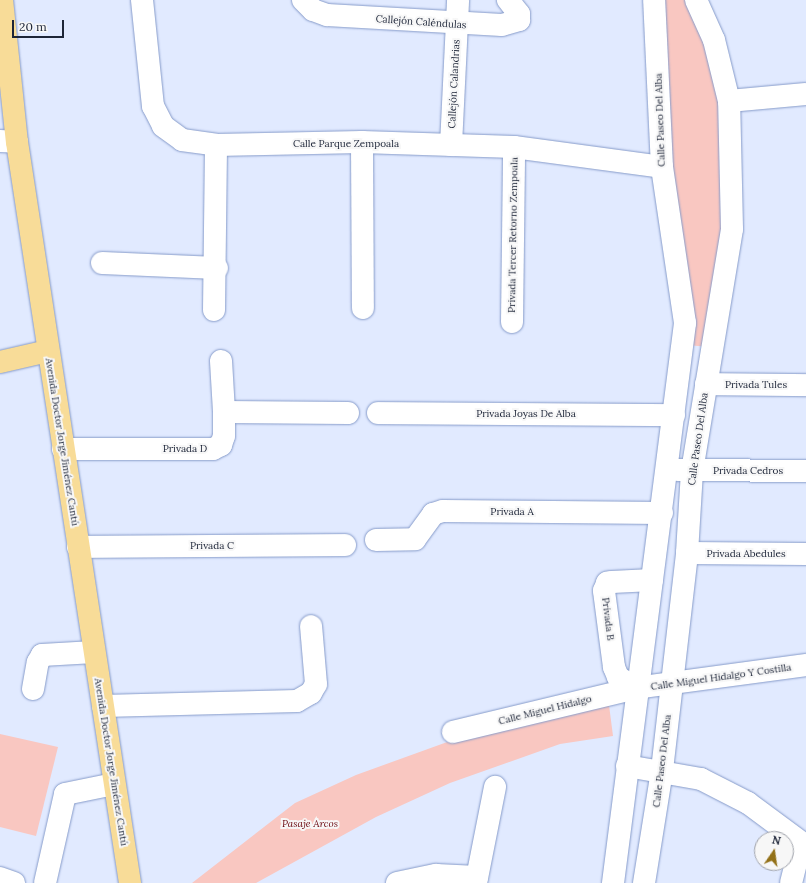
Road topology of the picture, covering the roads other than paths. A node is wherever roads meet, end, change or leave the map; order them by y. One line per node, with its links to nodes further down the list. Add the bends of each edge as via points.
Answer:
1 (2, 0): 9 (main road, Avenida Doctor Jorge Jiménez Cantú)
2 (142, 0): 14 (street, Calle Parque Zempoala, via 153,106 163,126 182,140)
3 (303, 0): 8 (street, Callejón Caléndulas, via 312,10 327,15)
4 (458, 0): 8 (street, Callejón Calandrias)
5 (508, 0): 8 (street, Callejón Caléndulas, via 519,14 519,20 513,24)
6 (654, 0): 17 (street, Calle Paseo Del Alba)
7 (696, 0): 11 (street, Calle Paseo Del Alba, via 714,40)
8 (456, 25): 15 (street, Callejón Calandrias)
9 (4, 61): 12 (main road, Avenida Doctor Jorge Jiménez Cantú)
10 (806, 94): 11 (street)
11 (729, 101): 26 (street, Calle Paseo Del Alba, via 732,229)
12 (8, 142): 23 (main road, Avenida Doctor Jorge Jiménez Cantú)
13 (362, 142): 14 (street, Calle Parque Zempoala); 15 (street, Calle Parque Zempoala); 20 (street)
14 (216, 145): 19 (street)
15 (451, 145): 16 (street, Calle Parque Zempoala)
16 (514, 148): 17 (street, Calle Parque Zempoala); 22 (street, Privada Tercer Retorno Zempoala)
17 (662, 167): 31 (street, Calle Paseo Del Alba, via 685,323)
18 (102, 263): 19 (street)
19 (217, 268): 21 (street)
20 (363, 308)
21 (214, 310)
22 (512, 322)
23 (48, 351): 25 (main road); 32 (main road, Avenida Doctor Jorge Jiménez Cantú)
24 (221, 361): 28 (street, Privada D)
25 (0, 362)
26 (706, 384): 27 (street, Privada Tules); 34 (street, Calle Paseo Del Alba)
27 (806, 385)
28 (224, 412): 29 (street); 32 (street, Privada D, via 224,436 213,449)
29 (348, 413)
30 (378, 413): 31 (street, Privada Joyas De Alba)
31 (674, 415): 33 (street, Calle Paseo Del Alba)
32 (62, 449): 39 (main road, Avenida Doctor Jorge Jiménez Cantú)
33 (667, 470): 34 (street, Privada Cedros); 36 (street, Calle Paseo Del Alba)
34 (692, 471): 35 (street, Privada Cedros); 40 (street, Calle Paseo Del Alba)
35 (806, 472)
36 (662, 513): 37 (street, Privada A, via 443,511 433,514 415,539); 42 (street, Calle Paseo Del Alba)
37 (376, 540)
38 (345, 545): 39 (street, Privada C)
39 (78, 547): 44 (main road, Avenida Doctor Jorge Jiménez Cantú)
40 (687, 553): 41 (street, Privada Abedules); 46 (street, Calle Paseo Del Alba)
41 (806, 554)
42 (652, 580): 47 (street, Calle Paseo Del Alba); 47 (street, Privada B, via 612,582 607,584 604,590 614,667 618,677)
43 (311, 626): 49 (street, via 316,684 311,693 297,700)
44 (94, 652): 48 (street, via 42,655); 49 (main road, Avenida Doctor Jorge Jiménez Cantú)
45 (806, 665): 46 (street, Calle Miguel Hidalgo Y Costilla)
46 (672, 684): 47 (street, Calle Miguel Hidalgo Y Costilla); 52 (street, Calle Paseo Del Alba)
47 (636, 688): 50 (street, Calle Miguel Hidalgo); 51 (street, Calle Paseo Del Alba)
48 (34, 689)
49 (103, 706): 53 (main road, Avenida Doctor Jorge Jiménez Cantú)
50 (453, 732)
51 (627, 766): 52 (street); 62 (street, Calle Paseo Del Alba)
52 (662, 770): 55 (street, via 701,779 748,803); 63 (street, Calle Paseo Del Alba)
53 (114, 784): 59 (street, via 65,794); 60 (main road, Avenida Doctor Jorge Jiménez Cantú)
54 (495, 787): 57 (street)
55 (804, 844): 64 (street)
56 (0, 878): 58 (street)
57 (477, 880): 61 (street, via 436,875)
58 (14, 883)
59 (45, 883)
60 (130, 883)
61 (397, 883)
62 (613, 883)
63 (644, 883)
64 (792, 883)

